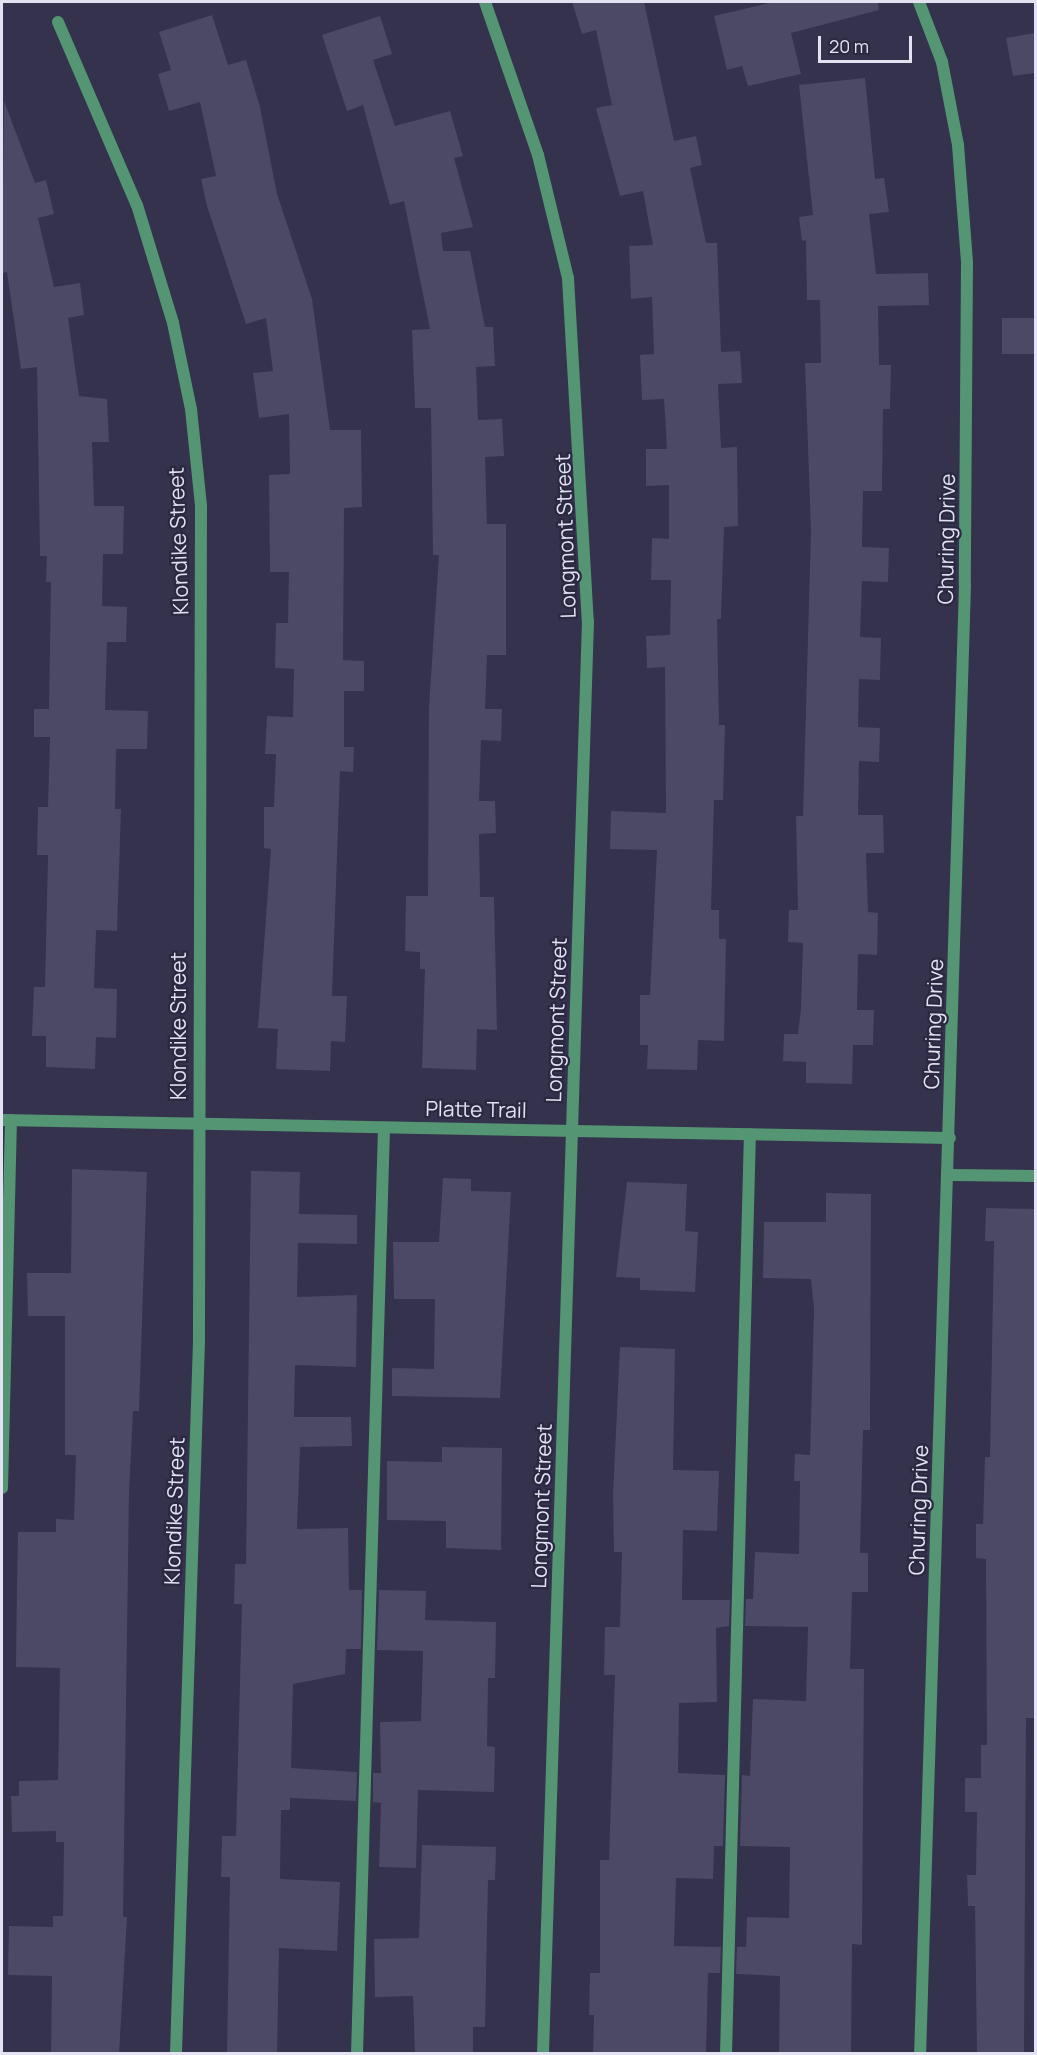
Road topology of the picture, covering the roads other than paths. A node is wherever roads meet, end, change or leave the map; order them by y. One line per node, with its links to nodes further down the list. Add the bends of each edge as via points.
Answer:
1 (485, 2): 7 (street, Longmont Street, via 556,218 568,278 583,462 588,621)
2 (919, 2): 9 (street, Churing Drive, via 942,62 958,145 967,263 965,585)
3 (58, 22): 5 (street, Klondike Street, via 136,205 172,323 190,409 201,506)
4 (6, 1120): 5 (street, Platte Trail); 12 (street)
5 (196, 1123): 6 (street, Platte Trail); 13 (street, Klondike Street, via 199,1341)
6 (384, 1127): 7 (street, Platte Trail); 14 (street)
7 (572, 1131): 8 (street, Platte Trail); 15 (street, Longmont Street)
8 (750, 1134): 9 (street, Platte Trail); 16 (street)
9 (950, 1138): 10 (street, Churing Drive)
10 (949, 1175): 11 (street); 17 (street, Churing Drive)
11 (1035, 1176)
12 (2, 1488)
13 (176, 2054)
14 (357, 2054)
15 (543, 2054)
16 (726, 2054)
17 (920, 2054)

